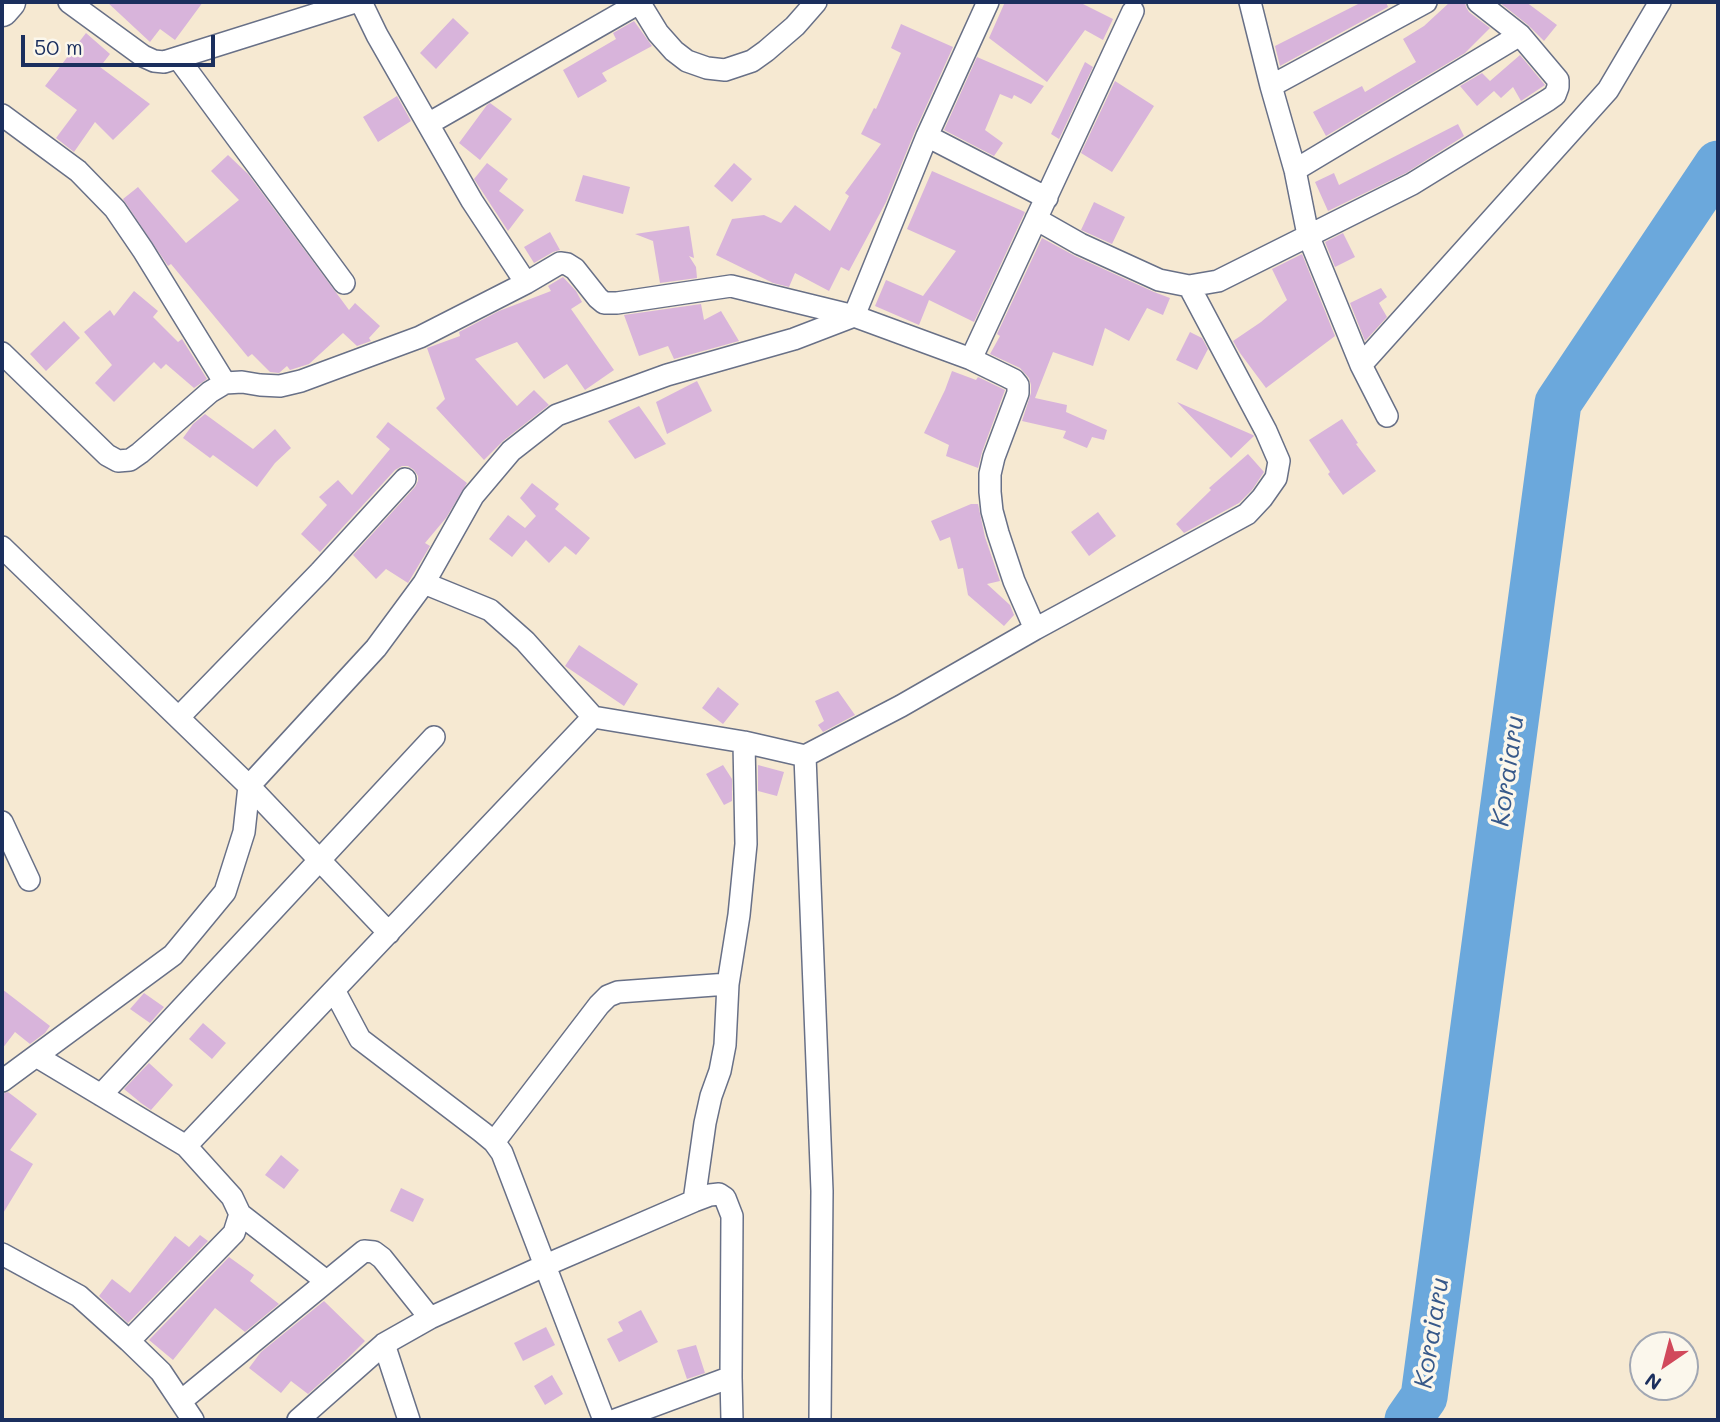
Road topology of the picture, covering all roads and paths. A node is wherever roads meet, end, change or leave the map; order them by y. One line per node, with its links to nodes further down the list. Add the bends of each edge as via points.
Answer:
1 (9, 2): 11 (street)
2 (69, 2): 14 (street, via 143,56 164,62)
3 (358, 2): 14 (street); 17 (street)
4 (639, 2): 5 (street, via 680,57 725,70 766,51); 17 (street)
5 (816, 2)
6 (988, 2): 18 (street)
7 (1250, 2): 15 (street)
8 (1426, 2): 15 (street)
9 (1478, 2): 13 (street)
10 (1660, 2): 29 (street, via 1608,90)
11 (2, 10)
12 (1133, 11): 20 (street)
13 (1520, 35): 19 (street); 22 (street, via 1558,80 1555,94 1412,184)
14 (178, 58): 24 (street)
15 (1271, 86): 19 (street)
16 (2, 115): 30 (street, via 78,171 115,209)
17 (428, 124): 23 (street)
18 (927, 136): 20 (street); 26 (street)
19 (1295, 170): 22 (street)
20 (1046, 198): 21 (street)
21 (1037, 219): 25 (street, via 1159,280); 28 (street)
22 (1308, 235): 25 (street, via 1218,281); 29 (street)
23 (526, 283): 26 (street, via 560,263 575,269 604,303 731,286); 30 (street, via 420,337 302,381 280,386)
24 (344, 284)
25 (1189, 286): 35 (street, via 1266,431 1279,461 1276,478 1247,514)
26 (854, 316): 28 (street); 34 (street, via 557,415 511,451 473,496)
27 (2, 353): 30 (street, via 118,461 141,453)
28 (971, 359): 35 (street, via 1018,386 994,457 990,492 998,533)
29 (1361, 365): 31 (street)
30 (225, 383)
31 (1387, 416)
32 (405, 479): 37 (street)
33 (2, 547): 37 (street)
34 (424, 583): 36 (street, via 490,610 525,641); 41 (street, via 376,648)
35 (1035, 629): 40 (street)
36 (593, 717): 39 (street); 45 (street)
37 (179, 718): 41 (street)
38 (434, 737): 43 (street)
39 (744, 741): 40 (street); 46 (street, via 746,844)
40 (805, 756): 69 (street, via 822,1191)
41 (249, 786): 43 (street); 48 (street, via 244,832 225,892 173,956)
42 (2, 822): 44 (street)
43 (319, 861): 45 (street); 50 (street)
44 (29, 880)
45 (389, 933): 47 (street)
46 (728, 984): 51 (street, via 608,996); 53 (street, via 725,1045 705,1123)
47 (334, 990): 51 (street, via 360,1039); 52 (street)
48 (36, 1056): 49 (street); 50 (street)
49 (2, 1081)
50 (102, 1095): 52 (street)
51 (494, 1142): 56 (street)
52 (186, 1146): 54 (street, via 232,1197)
53 (694, 1201): 56 (street); 61 (street, via 719,1194 726,1198 732,1216)
54 (240, 1214): 57 (street); 59 (street, via 234,1233)
55 (2, 1254): 59 (street, via 79,1297)
56 (546, 1265): 58 (street); 66 (street)
57 (326, 1281): 58 (street, via 360,1253 374,1252); 62 (street)
58 (430, 1318): 60 (street)
59 (129, 1341): 62 (street, via 161,1372)
60 (384, 1344): 64 (street); 65 (street)
61 (731, 1377): 67 (street); 68 (street)
62 (181, 1401): 63 (street)
63 (193, 1420)
64 (298, 1420)
65 (409, 1420)
66 (604, 1420)
67 (615, 1420)
68 (732, 1420)
69 (820, 1420)

